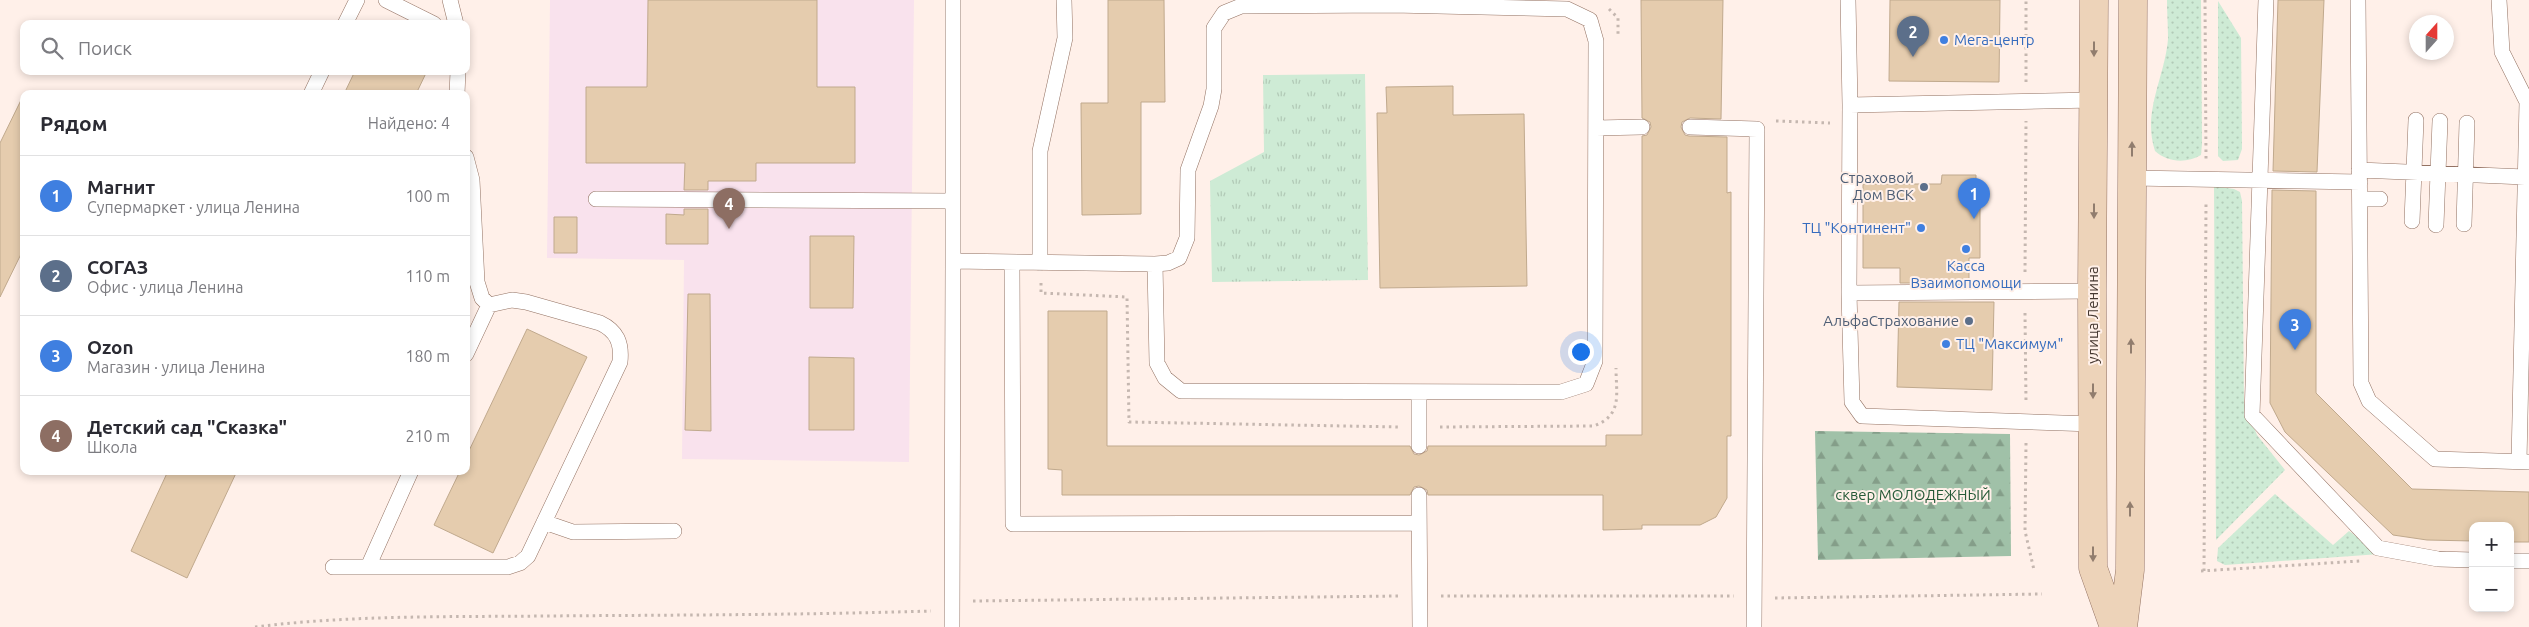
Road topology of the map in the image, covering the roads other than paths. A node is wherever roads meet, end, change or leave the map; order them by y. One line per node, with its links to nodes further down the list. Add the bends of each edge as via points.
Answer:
1 (356, 0): 13 (lane)
2 (386, 0): 14 (lane)
3 (450, 0): 15 (lane)
4 (953, 0): 37 (lane)
5 (1064, 0): 43 (lane, via 1065,38 1040,151)
6 (1848, 0): 19 (lane)
7 (2094, 0): 18 (main road, улица Ленина, one-way to 18)
8 (2133, 0): 32 (main road, one-way to 8)
9 (2266, 0): 33 (lane)
10 (2358, 0): 30 (lane)
11 (2499, 0): 31 (lane, via 2502,52 2527,102)
12 (1393, 2): 25 (lane, via 1567,9 1590,20 1596,41); 44 (lane, via 1241,6 1224,13 1214,28 1211,106 1188,170 1187,238 1179,258)
13 (347, 20)
14 (426, 20)
15 (455, 20)
16 (320, 75): 17 (lane)
17 (313, 90)
18 (2095, 100): 19 (lane); 45 (main road, улица Ленина, one-way to 45)
19 (1850, 105): 46 (lane)
20 (2416, 120): 27 (lane)
21 (2440, 122): 28 (lane)
22 (2467, 124): 29 (lane)
23 (1642, 127): 25 (lane)
24 (1690, 127): 65 (lane, via 1757,129)
25 (1596, 128): 49 (lane, via 1595,361 1586,384 1561,392)
26 (470, 172): 47 (lane, via 476,282 482,298)
27 (2414, 172): 28 (lane); 30 (lane); 38 (lane)
28 (2438, 173): 29 (lane); 40 (lane)
29 (2465, 174): 31 (lane); 39 (lane)
30 (2359, 176): 33 (lane); 35 (lane)
31 (2525, 177): 52 (lane)
32 (2132, 178): 33 (lane); 67 (main road, one-way to 32, via 2130,570)
33 (2261, 180): 58 (lane, via 2252,414 2378,548 2438,559)
34 (596, 199): 37 (lane)
35 (2360, 199): 36 (lane); 52 (lane, via 2361,384 2369,401 2436,459)
36 (2380, 199)
37 (953, 201): 41 (lane)
38 (2412, 221)
39 (2464, 224)
40 (2436, 225)
41 (953, 261): 42 (lane); 63 (lane)
42 (1012, 262): 43 (lane); 56 (lane, via 1012,524)
43 (1040, 263): 44 (lane)
44 (1156, 264): 49 (lane, via 1157,363 1165,378 1181,391)
45 (2092, 291): 46 (lane); 50 (main road, улица Ленина, one-way to 50)
46 (1849, 294): 50 (lane, via 1852,402 1862,416)
47 (489, 305): 48 (lane); 55 (lane, via 512,300 526,302 600,323 618,337 620,362)
48 (470, 345)
49 (1419, 392): 51 (lane)
50 (2093, 424): 66 (main road, улица Ленина, one-way to 66, via 2093,568)
51 (1419, 446)
52 (2524, 461)
53 (409, 475): 62 (lane)
54 (1419, 495): 56 (lane)
55 (544, 522): 57 (lane, via 573,532); 62 (lane, via 528,556 508,567)
56 (1419, 523): 64 (lane)
57 (674, 531)
58 (2469, 560)
59 (2514, 560): 60 (lane)
60 (2529, 561)
61 (333, 567): 62 (lane)
62 (368, 567)
63 (952, 627)
64 (1420, 627)
65 (1754, 627)
66 (2114, 627)
67 (2123, 627)

